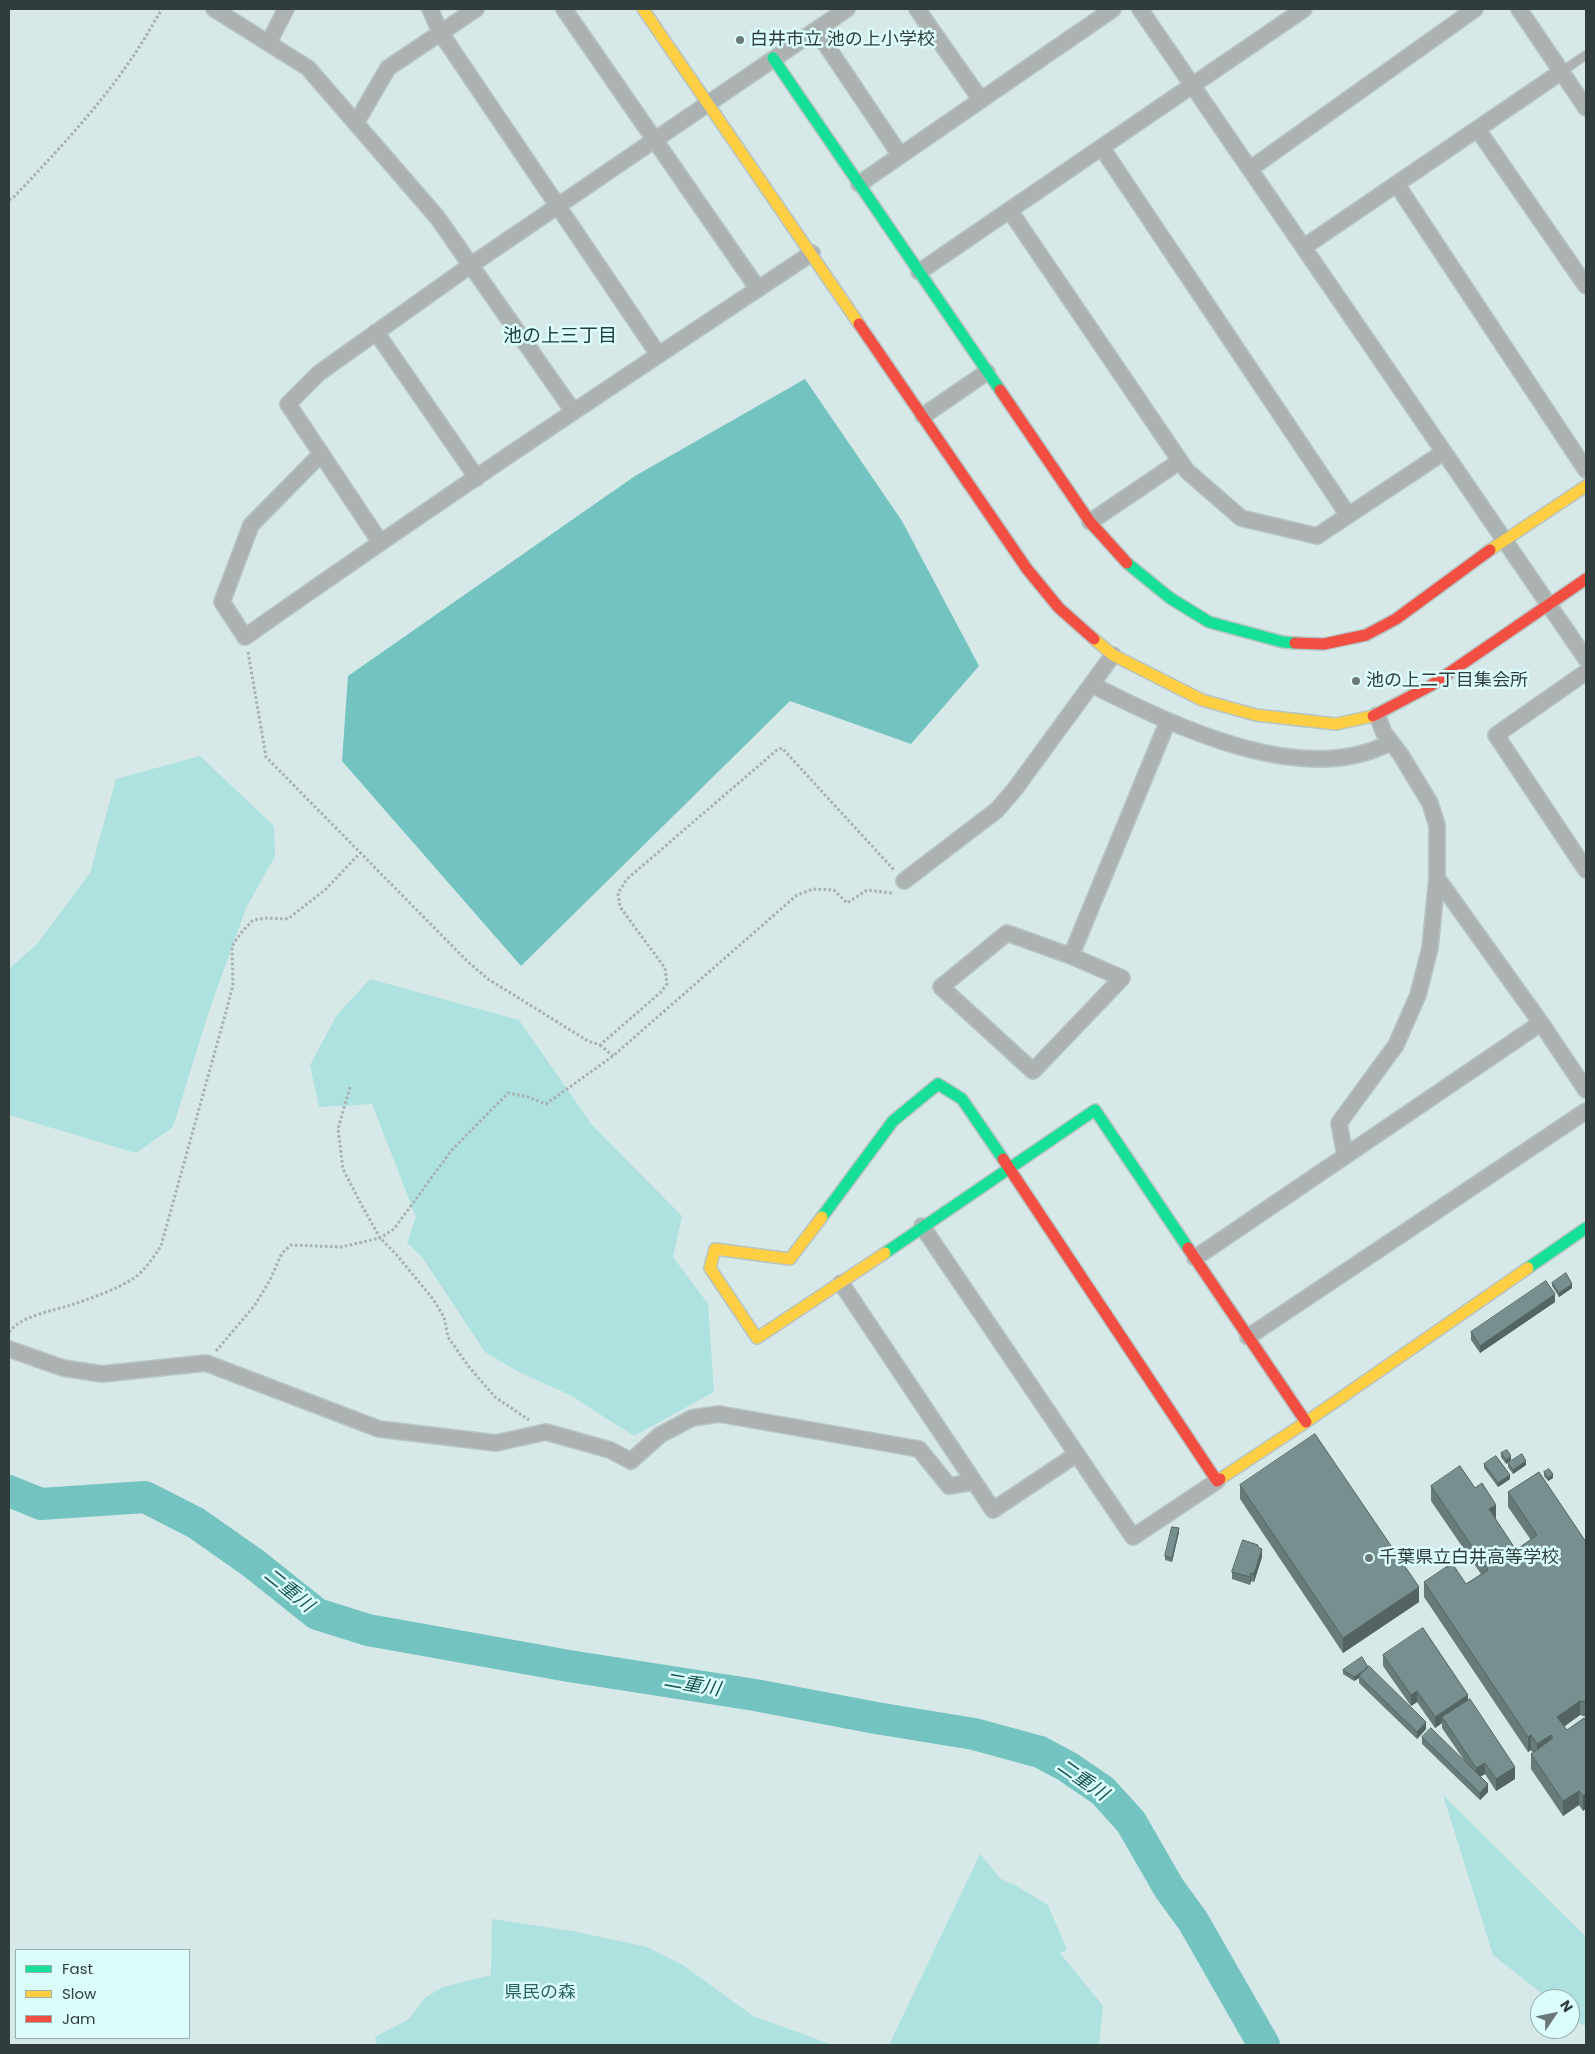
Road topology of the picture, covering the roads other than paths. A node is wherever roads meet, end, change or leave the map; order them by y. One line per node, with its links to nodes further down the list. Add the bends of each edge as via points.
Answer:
1 (214, 9): 16 (street)
2 (286, 9): 16 (street)
3 (430, 9): 15 (street)
4 (476, 9): 15 (street)
5 (564, 9): 26 (street)
6 (643, 9): 22 (street)
7 (847, 9): 14 (street)
8 (917, 9): 21 (street)
9 (1113, 9): 21 (street)
10 (1140, 9): 20 (street)
11 (1304, 9): 20 (street)
12 (1475, 9): 29 (street)
13 (1519, 9): 19 (street)
14 (816, 30): 18 (street); 28 (street)
15 (440, 32): 24 (street, via 388,68); 32 (street)
16 (269, 42): 24 (street, via 308,68)
17 (1586, 55): 19 (lane)
18 (773, 58): 22 (street); 30 (street)
19 (1561, 72): 23 (street); 25 (street)
20 (1193, 86): 27 (street); 29 (street)
21 (981, 100): 28 (street)
22 (707, 103): 26 (street); 35 (street)
23 (1586, 108)
24 (356, 123): 36 (street, via 437,217)
25 (1478, 130): 31 (street); 38 (street)
26 (654, 140): 32 (street); 39 (street)
27 (1102, 148): 33 (street); 51 (street)
28 (900, 155): 30 (street)
29 (1250, 169): 34 (street)
30 (859, 184): 37 (street)
31 (1397, 185): 34 (street); 48 (street)
32 (556, 207): 36 (street); 41 (street)
33 (1010, 211): 37 (street); 47 (street)
34 (1304, 247): 45 (street)
35 (812, 253): 39 (street); 44 (street)
36 (471, 265): 40 (street); 43 (street)
37 (919, 272): 42 (street)
38 (1586, 286)
39 (758, 289): 41 (street)
40 (376, 332): 46 (street, via 319,373 288,404); 49 (street)
41 (658, 354): 43 (street)
42 (987, 372): 44 (street); 52 (street)
43 (574, 411): 49 (street)
44 (923, 416): 57 (street, via 1027,569 1059,608)
45 (1444, 452): 51 (street); 53 (street)
46 (321, 454): 54 (street); 54 (street, via 251,525 222,602 245,637)
47 (1180, 461): 51 (street, via 1187,471 1241,518 1317,536); 52 (street)
48 (1586, 470)
49 (477, 478): 54 (street)
50 (1586, 486): 53 (street)
51 (1348, 515)
52 (1090, 522): 53 (street, via 1130,565 1170,598 1208,622 1283,642 1324,644 1366,635 1389,623)
53 (1504, 540): 56 (street)
54 (380, 542)
55 (1586, 579): 56 (street)
56 (1548, 605): 58 (street); 61 (street, via 1430,686)
57 (1114, 655): 60 (street); 61 (street, via 1202,700 1256,715 1336,724)
58 (1586, 659)
59 (1586, 672): 64 (street, via 1496,735)
60 (1092, 685): 62 (street); 66 (street, via 996,810)
61 (1377, 715): 63 (street)
62 (1168, 721): 63 (street, via 1267,753 1322,760 1374,751); 67 (street)
63 (1390, 742): 65 (street, via 1430,803 1437,825)
64 (1586, 870)
65 (1437, 878): 68 (street); 71 (street, via 1430,948 1418,995 1396,1045 1339,1123)
66 (904, 881)
67 (1071, 956): 67 (street, via 1122,978 1033,1071 942,987 1007,933)
68 (1541, 1023): 69 (street); 71 (street)
69 (1586, 1090)
70 (1586, 1111): 77 (street)
71 (1344, 1156): 75 (street)
72 (1010, 1168): 73 (street); 75 (street, via 1095,1110); 76 (street, via 962,1099 938,1084 893,1121 790,1259 715,1249 710,1268 757,1338); 81 (street)
73 (922, 1226): 76 (street); 80 (street)
74 (1586, 1228): 79 (street)
75 (1195, 1258): 77 (street)
76 (841, 1283): 82 (street)
77 (1248, 1337): 79 (street)
78 (9, 1349): 82 (street, via 63,1368 102,1374 206,1363 379,1429 496,1443 546,1432 610,1450 631,1461 660,1435 692,1418 719,1414 919,1449 949,1486)
79 (1306, 1422): 81 (street)
80 (1077, 1454): 81 (street, via 1133,1537); 82 (street, via 993,1510)
81 (1218, 1481)
82 (973, 1482)

